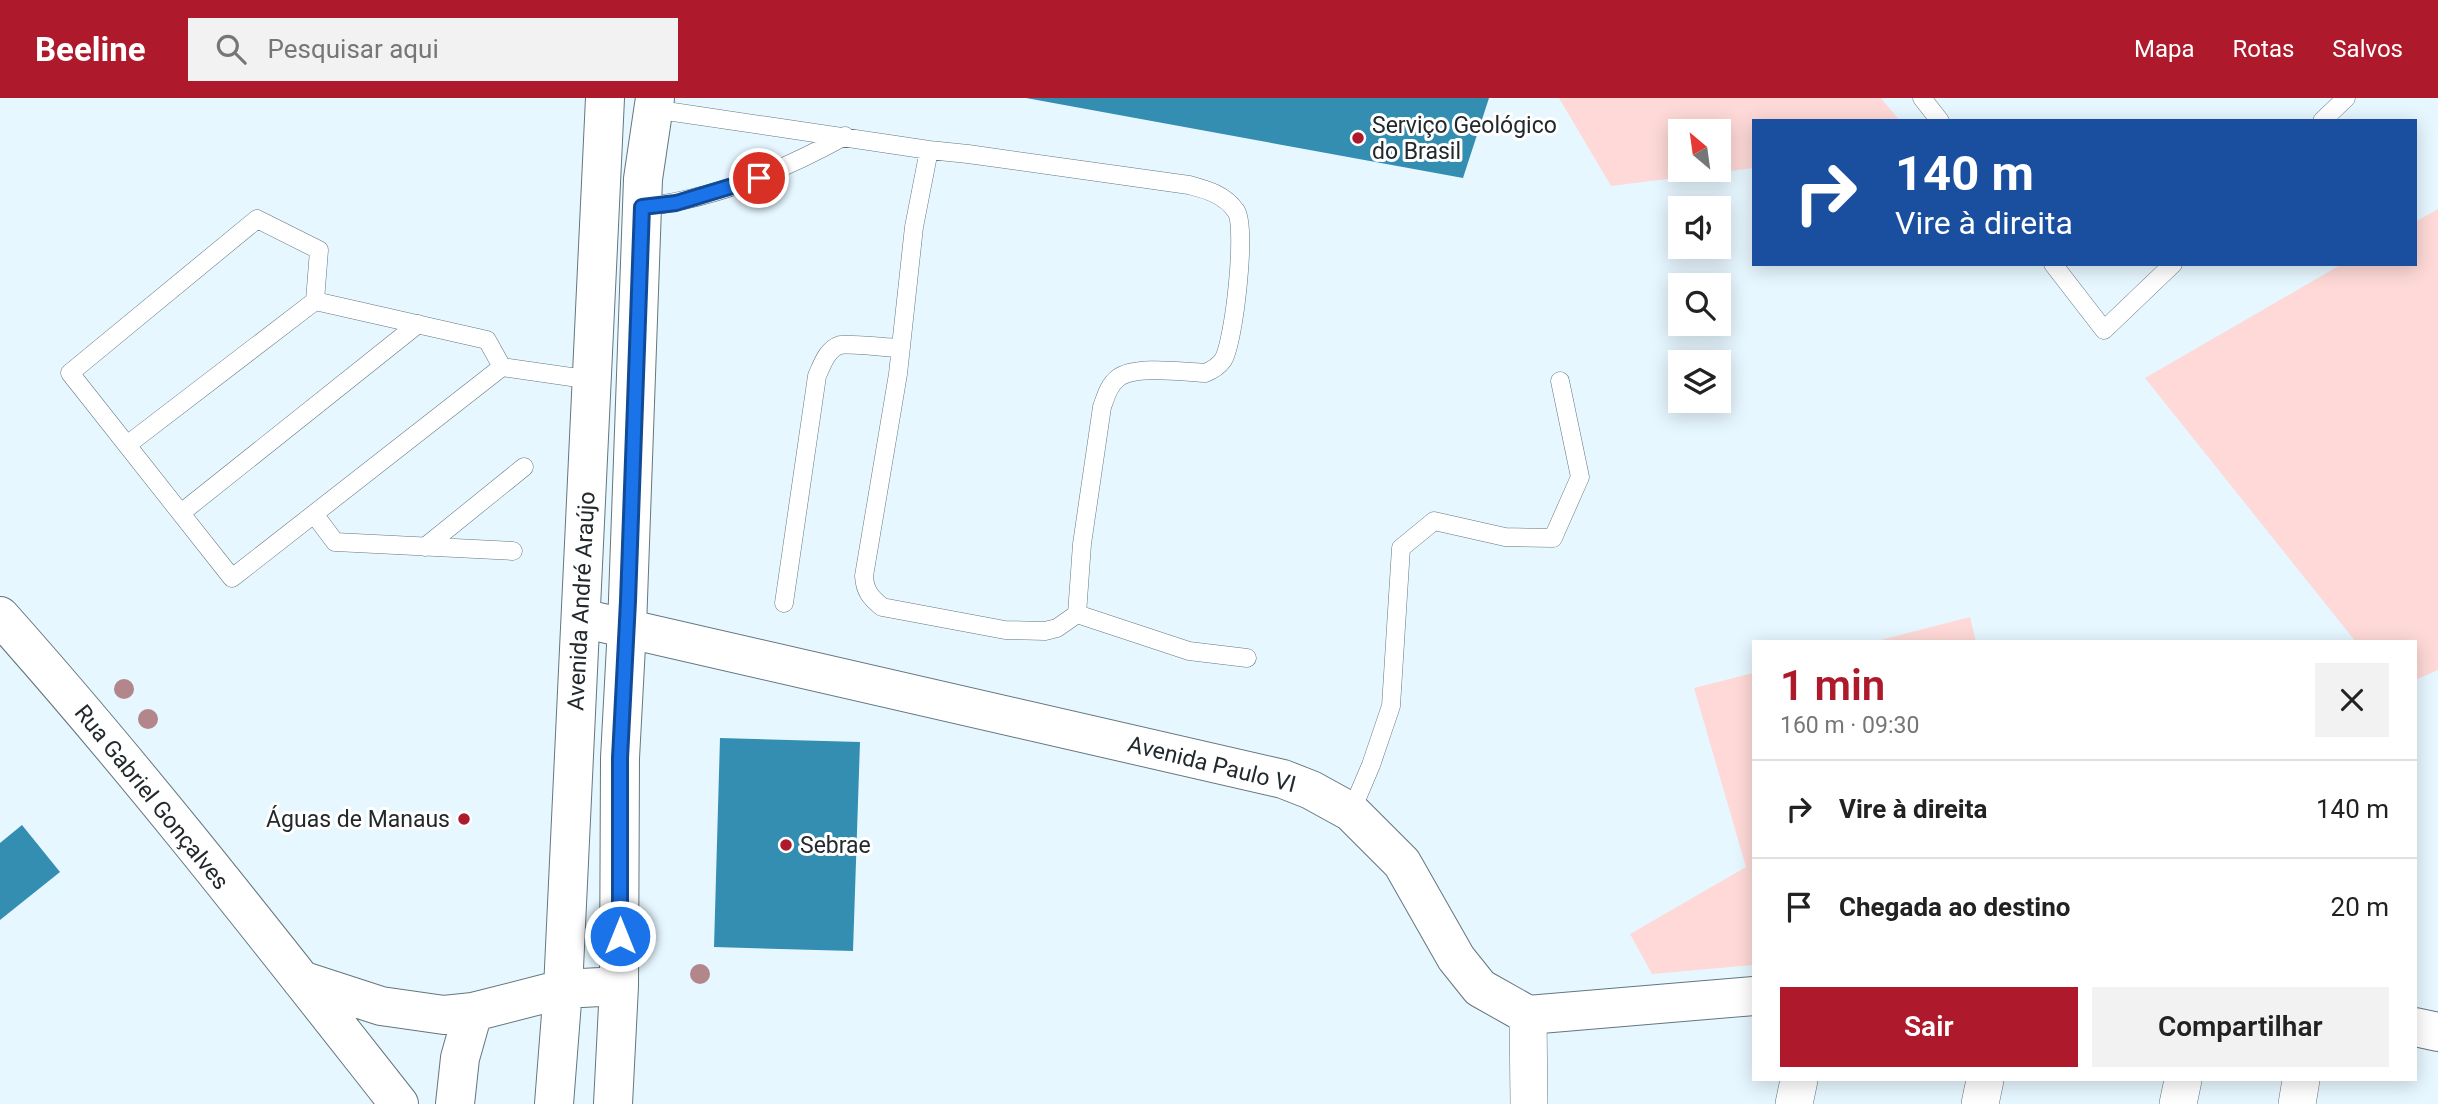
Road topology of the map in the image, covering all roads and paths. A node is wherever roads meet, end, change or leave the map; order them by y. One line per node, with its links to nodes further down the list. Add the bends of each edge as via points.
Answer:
1 (605, 98): 16 (street, Avenida André Araújo)
2 (1922, 98): 5 (lane)
3 (2346, 98): 6 (lane)
4 (654, 104): 7 (lane); 9 (street, Avenida André Araújo)
5 (1938, 119)
6 (2324, 119)
7 (845, 136): 8 (lane); 9 (lane, via 759,178 676,203)
8 (929, 150): 14 (lane, via 914,227); 25 (lane, via 1189,185 1226,200 1241,223 1230,343 1224,359 1205,373 1127,373 1109,389 1102,407 1082,544)
9 (642, 207): 28 (street, Avenida André Araújo)
10 (2055, 266): 11 (lane, via 2104,330)
11 (2171, 266)
12 (315, 301): 13 (lane); 18 (lane); 18 (lane, via 319,250 257,219 70,373)
13 (418, 324): 15 (lane, via 487,340); 20 (lane)
14 (901, 348): 24 (lane, via 840,345 823,362 817,376); 25 (lane, via 864,576 868,595 882,607 1005,630 1045,631)
15 (502, 367): 16 (lane); 21 (lane)
16 (592, 380): 27 (street, Avenida André Araújo)
17 (1560, 381): 30 (lane, via 1580,477 1553,538 1505,537 1434,521 1401,548 1391,706)
18 (127, 445): 20 (lane)
19 (524, 467): 22 (lane)
20 (181, 513): 21 (lane, via 232,578)
21 (314, 514): 22 (lane, via 335,542)
22 (425, 547): 23 (lane)
23 (513, 551)
24 (784, 603)
25 (1077, 614): 29 (lane, via 1189,651)
26 (0, 617): 31 (street, Rua Gabriel Gonçalves, via 66,690)
27 (580, 618): 28 (street, Avenida Paulo VI); 33 (street, Avenida André Araújo)
28 (627, 627): 30 (street, Avenida Paulo VI, via 1283,779); 32 (street, Avenida André Araújo, via 620,758)
29 (1247, 658)
30 (1350, 812): 36 (street, Avenida Paulo VI, via 1402,863 1457,958 1480,988)
31 (301, 980): 35 (street, via 381,1006 444,1016); 43 (street, Rua Gabriel Gonçalves)
32 (619, 986): 33 (street); 46 (street, Avenida André Araújo)
33 (563, 989): 35 (street); 45 (street, Avenida André Araújo)
34 (1752, 996): 36 (street)
35 (473, 1012): 44 (street, via 460,1058)
36 (1528, 1015): 47 (street)
37 (2417, 1027): 38 (street)
38 (2438, 1032)
39 (1799, 1081): 48 (street)
40 (1985, 1081): 49 (street)
41 (2183, 1081): 50 (street)
42 (2301, 1081): 51 (street)
43 (399, 1104)
44 (455, 1104)
45 (554, 1104)
46 (613, 1104)
47 (1529, 1104)
48 (1794, 1104)
49 (1980, 1104)
50 (2178, 1104)
51 (2297, 1104)

